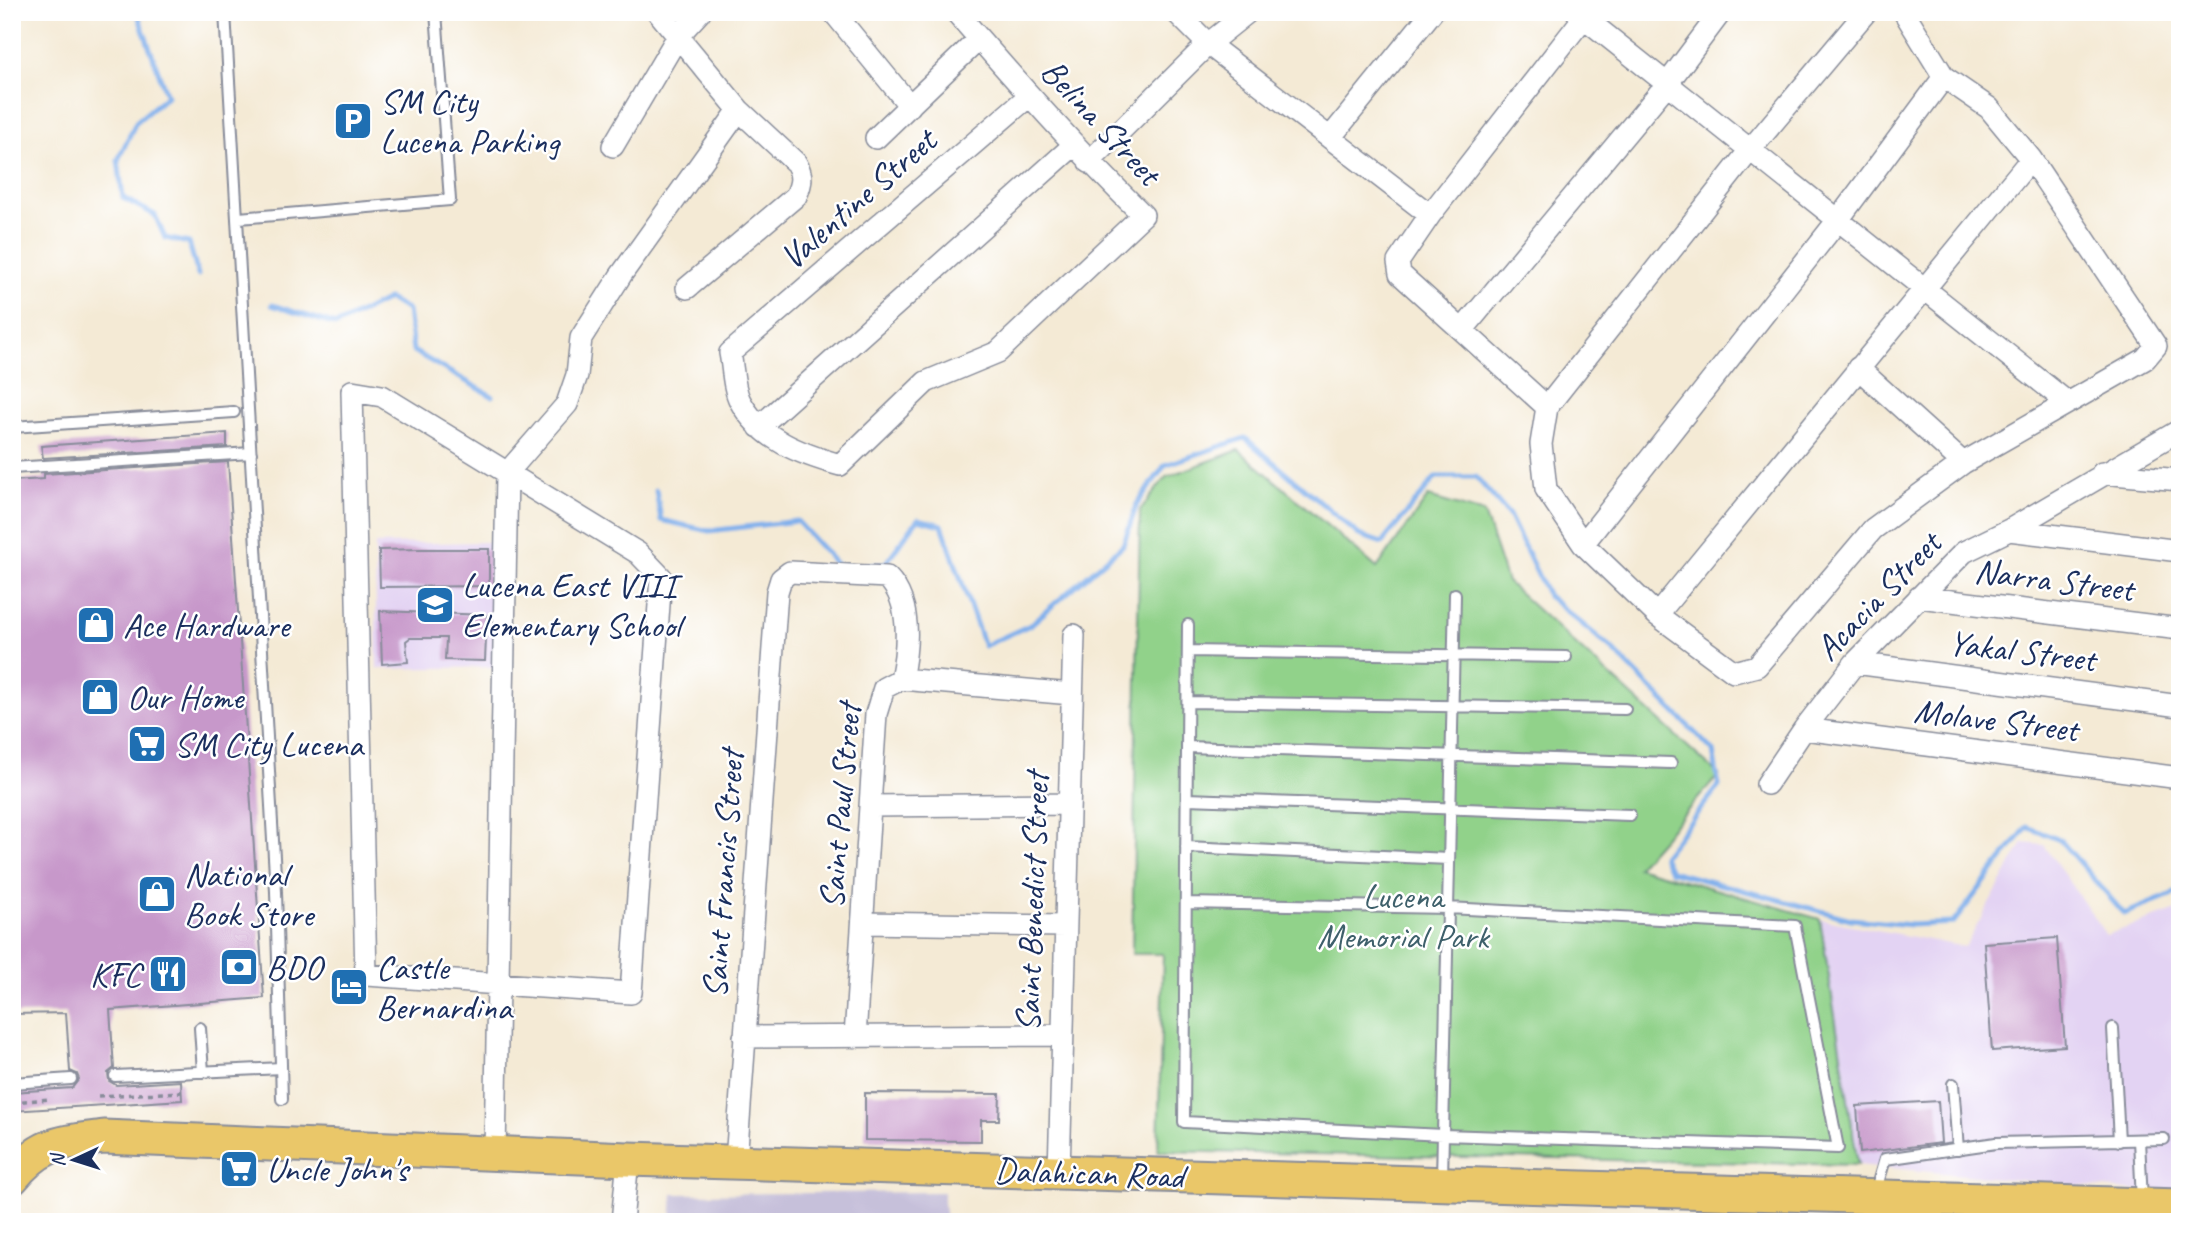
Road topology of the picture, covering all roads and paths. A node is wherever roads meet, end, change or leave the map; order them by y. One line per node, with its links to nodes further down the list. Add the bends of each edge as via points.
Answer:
1 (225, 12): 30 (lane)
2 (436, 12): 30 (lane, via 450,200)
3 (658, 12): 14 (street)
4 (700, 12): 14 (street)
5 (837, 12): 20 (street)
6 (956, 12): 15 (street, Belina Street)
7 (1176, 12): 16 (street)
8 (1248, 12): 16 (street)
9 (1432, 12): 23 (street)
10 (1721, 12): 18 (street)
11 (1866, 12): 26 (street)
12 (1904, 12): 17 (street)
13 (1583, 14): 18 (street); 29 (street)
14 (678, 36): 21 (street); 24 (street)
15 (979, 39): 19 (street, Belina Street); 20 (street)
16 (1208, 44): 23 (street); 28 (street)
17 (1944, 77): 27 (street, via 1989,108); 31 (street)
18 (1667, 84): 26 (street); 34 (street)
19 (1030, 96): 25 (street, Belina Street); 40 (street, Valentine Street, via 730,353 739,400)
20 (910, 106): 22 (street)
21 (739, 110): 32 (street, via 796,163 802,184 796,196); 45 (street, via 621,275 582,338 578,375 567,404)
22 (876, 138)
23 (1330, 138): 29 (street)
24 (613, 146)
25 (1073, 146): 28 (street, Belina Street); 40 (street)
26 (1750, 149): 31 (street); 37 (street)
27 (2031, 159): 33 (street); 36 (street, via 2156,346 2145,359)
28 (1089, 162): 40 (street, Belina Street, via 1143,215 998,352 926,382 840,465 793,452)
29 (1430, 215): 34 (street, via 1398,262 1400,274)
30 (239, 218): 38 (lane)
31 (1838, 220): 33 (street); 49 (street)
32 (687, 288)
33 (1923, 288): 35 (street); 36 (street)
34 (1464, 328): 37 (street)
35 (1858, 368): 43 (street); 53 (street)
36 (2068, 403): 43 (street)
37 (1548, 407): 49 (street, via 1541,444 1546,489)
38 (242, 412): 39 (lane); 42 (lane)
39 (12, 427)
40 (759, 427)
41 (2180, 430): 46 (street, Acacia Street)
42 (251, 453): 44 (lane); 90 (lane, via 276,892)
43 (1963, 463): 53 (street, via 1873,529 1757,666 1734,672)
44 (12, 468)
45 (507, 473): 84 (street); 84 (street, via 638,553 661,578 631,993); 84 (street, via 382,397 352,391 366,975)
46 (2102, 473): 47 (street); 48 (street, Acacia Street)
47 (2180, 480)
48 (2008, 530): 50 (street); 52 (street, Acacia Street, via 1964,552)
49 (1583, 544): 53 (street)
50 (2180, 551)
51 (1455, 594): 58 (lane)
52 (1919, 597): 55 (street, Narra Street); 60 (street, Acacia Street)
53 (1657, 615)
54 (1188, 625): 57 (lane)
55 (2180, 629)
56 (1074, 635): 62 (street, Saint Benedict Street)
57 (1188, 651): 58 (lane); 63 (lane)
58 (1454, 656): 59 (lane); 65 (lane)
59 (1566, 657)
60 (1855, 663): 64 (street, Yakal Street); 67 (street, Acacia Street)
61 (901, 679): 62 (street, Saint Paul Street); 75 (street, Saint Paul Street, via 884,688 876,714); 88 (street, Saint Francis Street, via 905,622 898,588 887,577 790,572 781,579)
62 (1072, 694): 74 (street, Saint Benedict Street)
63 (1188, 702): 65 (lane); 68 (lane)
64 (2180, 705)
65 (1453, 706): 66 (lane); 69 (lane)
66 (1625, 709)
67 (1804, 729): 71 (street, Molave Street); 72 (street, Acacia Street)
68 (1187, 747): 69 (lane); 73 (lane)
69 (1451, 756): 70 (lane); 76 (lane)
70 (1671, 763)
71 (2180, 778)
72 (1767, 784)
73 (1187, 799): 76 (lane); 78 (lane)
74 (1069, 804): 75 (street); 83 (street, Saint Benedict Street)
75 (872, 806): 82 (street, Saint Paul Street)
76 (1450, 809): 77 (lane); 79 (lane)
77 (1630, 815)
78 (1186, 847): 79 (lane); 80 (lane)
79 (1449, 859): 81 (lane)
80 (1186, 903): 81 (lane); 101 (lane, via 1184,1122)
81 (1448, 908): 101 (lane); 101 (lane, via 1795,926 1838,1148)
82 (863, 923): 83 (street); 89 (street, Saint Paul Street)
83 (1065, 926): 87 (street, Saint Benedict Street)
84 (498, 984): 106 (street)
85 (200, 1028): 91 (lane)
86 (2113, 1028): 104 (lane)
87 (1061, 1035): 89 (street); 109 (street, Saint Benedict Street)
88 (744, 1037): 89 (street); 108 (street, Saint Francis Street)
89 (855, 1037)
90 (281, 1069): 91 (lane); 99 (lane)
91 (202, 1072): 92 (lane)
92 (115, 1076)
93 (71, 1079): 94 (lane)
94 (12, 1083)
95 (1953, 1084): 105 (lane)
96 (182, 1092): 97 (path)
97 (97, 1096)
98 (50, 1099): 100 (path)
99 (282, 1099)
100 (12, 1102)
101 (1443, 1135): 111 (lane)
102 (2164, 1139): 103 (lane)
103 (2139, 1140): 104 (lane); 113 (lane)
104 (2119, 1141): 105 (lane, via 2022,1142)
105 (1958, 1149): 112 (lane, via 1885,1159)
106 (495, 1154): 107 (main road, Dalahican Road); 110 (main road, Dalahican Road, via 104,1138 44,1149 29,1157)
107 (628, 1159): 108 (main road, Dalahican Road); 115 (street)
108 (736, 1162): 109 (main road, Dalahican Road)
109 (1059, 1172): 111 (main road, Dalahican Road)
110 (12, 1178)
111 (1442, 1184): 112 (main road, Dalahican Road)
112 (1874, 1198): 113 (main road, Dalahican Road)
113 (2143, 1204): 114 (main road, Dalahican Road)
114 (2180, 1206)
115 (622, 1222)

